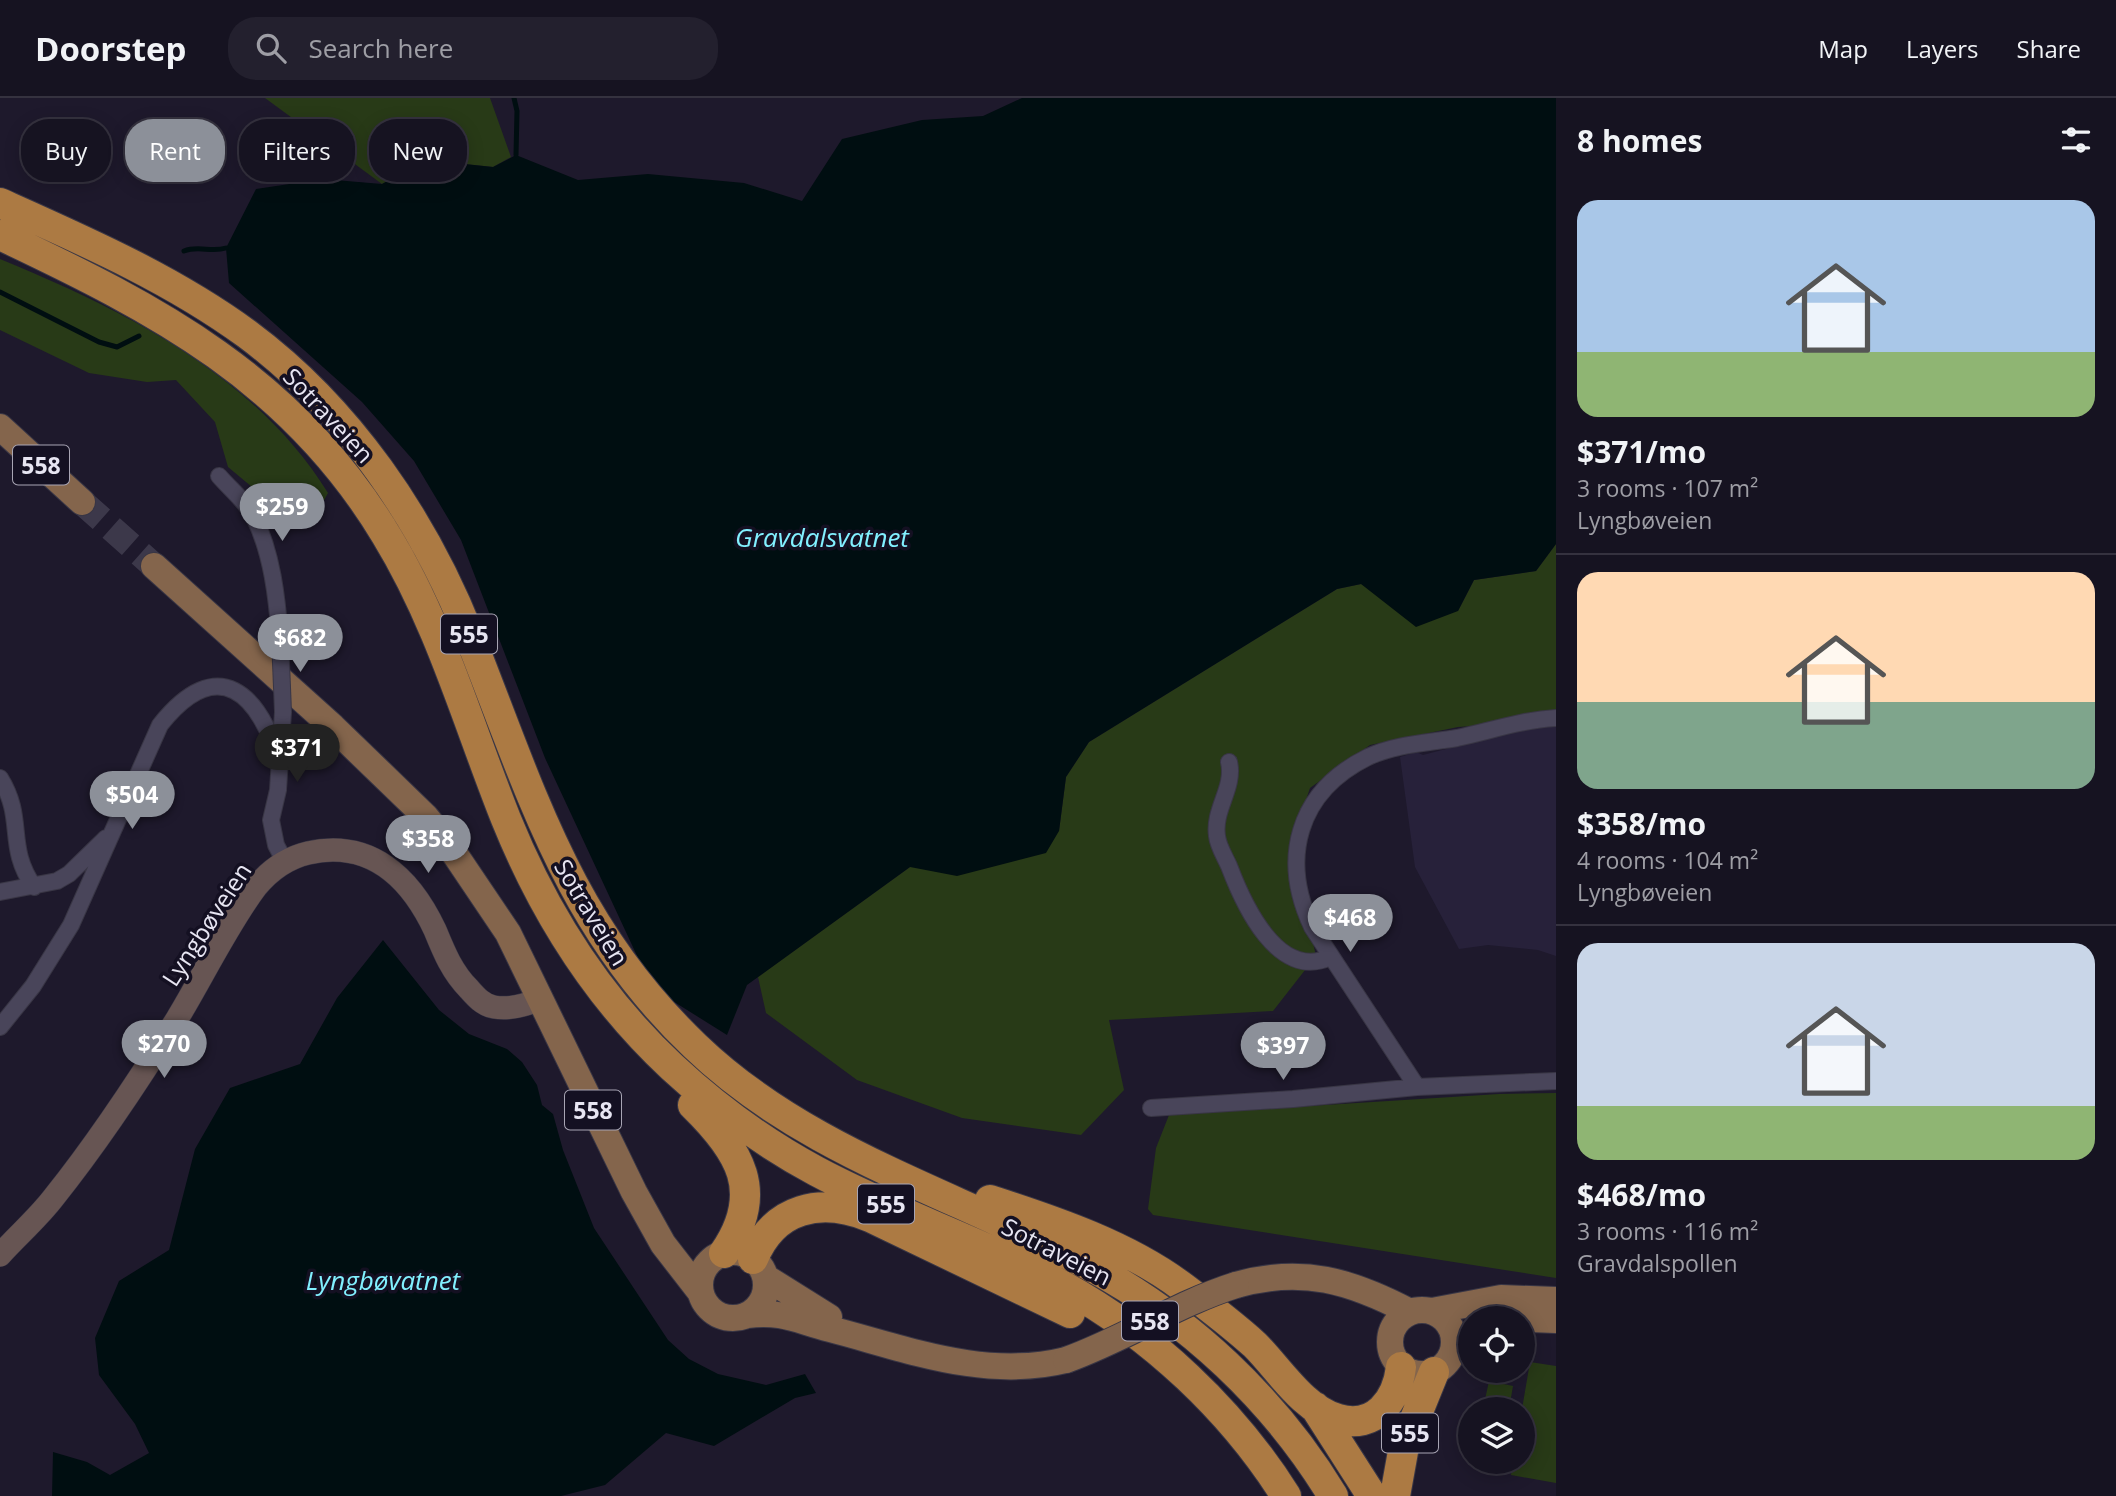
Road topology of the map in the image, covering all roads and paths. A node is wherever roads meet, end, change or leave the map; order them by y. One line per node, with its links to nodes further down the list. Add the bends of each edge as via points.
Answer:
1 (0, 203): 22 (highway, Sotraveien / 555, via 120,258 213,311 278,361 340,421 380,470 442,575 537,814 563,869 618,959 656,1006 735,1081)
2 (0, 235): 16 (highway, Sotraveien / 555, via 127,298 228,360 291,416 354,486 414,586 536,885)
3 (0, 427): 5 (main road, 558)
4 (219, 476): 9 (street, Lyngbøveien, bridge, via 253,517 270,568 280,638)
5 (82, 502)
6 (154, 566): 17 (main road, 558, via 425,816 492,904)
7 (1556, 718): 15 (street, via 1530,719 1390,749 1368,757 1331,784 1301,828 1294,853 1299,900)
8 (1229, 762): 15 (street, via 1232,774 1222,798 1216,836 1235,883 1263,934 1296,958 1309,962)
9 (280, 765): 11 (street, via 268,728 246,697 232,688 212,687 191,695 160,725); 12 (street, Lyngbøveien, via 271,820)
10 (0, 778): 13 (street, via 14,804 16,854)
11 (110, 834): 13 (street, via 69,874); 18 (street, via 61,943)
12 (285, 862): 17 (street, Lyngbøveien, via 336,850 384,863 417,896 446,957 475,996 505,1008); 24 (street, Lyngbøveien, via 254,890 157,1050 80,1164)
13 (34, 887): 14 (street)
14 (0, 892)
15 (1330, 957): 20 (street)
16 (594, 980): 25 (highway, 555, via 620,1031 708,1120 732,1151 744,1181 745,1211 741,1225); 40 (highway, Sotraveien / 555, via 671,1066 787,1154 1063,1286 1143,1340)
17 (540, 999): 23 (main road, 558, via 611,1148)
18 (0, 1027)
19 (1556, 1081): 20 (street)
20 (1417, 1087): 21 (street)
21 (1151, 1108)
22 (844, 1151): 41 (highway, 555, via 1032,1213 1158,1272 1254,1345); 43 (highway, Sotraveien / 555, via 1052,1246 1161,1311 1202,1343 1280,1421)
23 (651, 1218): 25 (main road, 558, via 688,1247); 28 (main road, 558, via 663,1244)
24 (0, 1255)
25 (719, 1255): 26 (main road, 558, via 744,1253); 28 (main road, via 703,1271)
26 (759, 1268): 31 (main road, via 762,1299); 36 (main road, 558, via 822,1314); 40 (highway, 555, via 765,1235 782,1219 826,1207 855,1211 1048,1302)
27 (1348, 1283): 30 (main road, 558); 35 (main road); 36 (main road, 558, bridge, via 1289,1275 1265,1277 1183,1304 1066,1360 1017,1367 975,1365)
28 (701, 1293): 31 (main road, 558, via 714,1312 724,1317)
29 (1556, 1300): 30 (main road, via 1501,1298)
30 (1421, 1311): 34 (main road, 558); 35 (main road, via 1396,1322)
31 (747, 1315): 36 (main road, 558, via 782,1313)
32 (1535, 1319): 33 (main road)
33 (1556, 1320)
34 (1458, 1334)
35 (1390, 1339): 38 (main road, via 1392,1354)
36 (874, 1340)
37 (1458, 1345): 39 (main road, 558)
38 (1401, 1367): 39 (main road, via 1412,1373); 41 (highway, 555, via 1390,1404 1374,1416 1340,1420)
39 (1434, 1373): 45 (highway, 555, via 1404,1446)
40 (1204, 1394): 42 (highway, Sotraveien / 555)
41 (1315, 1407): 44 (highway, 555)
42 (1286, 1496)
43 (1334, 1496)
44 (1372, 1496)
45 (1395, 1496)

